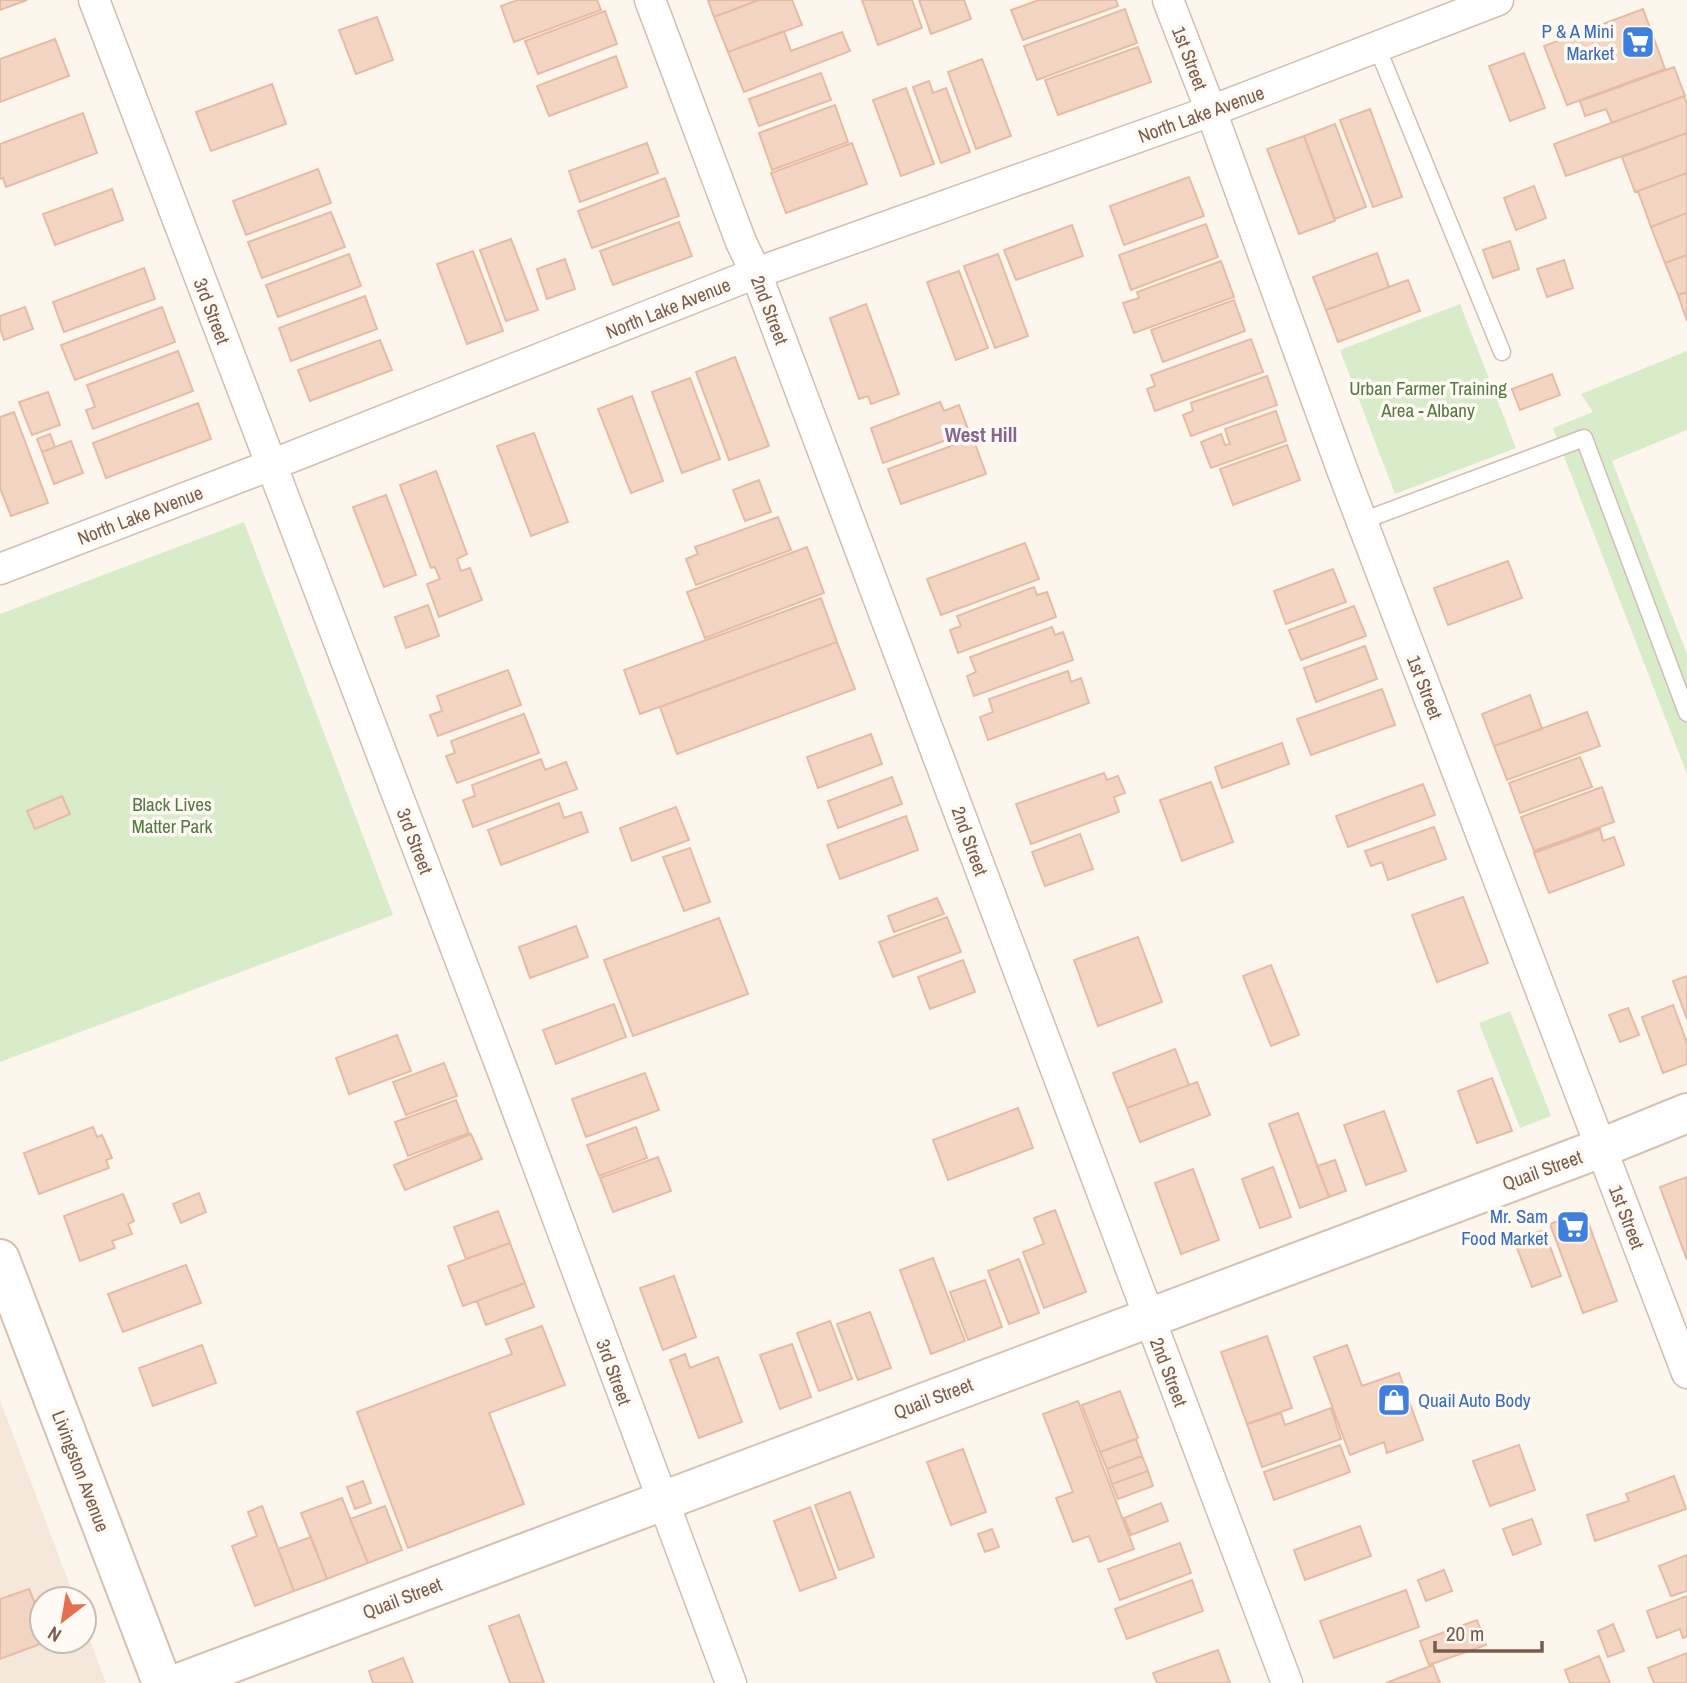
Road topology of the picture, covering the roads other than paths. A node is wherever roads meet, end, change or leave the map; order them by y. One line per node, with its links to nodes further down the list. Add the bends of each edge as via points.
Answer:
1 (94, 0): 9 (street, 3rd Street)
2 (650, 0): 7 (street, 2nd Street)
3 (1168, 0): 6 (street, 1st Street)
4 (1498, 0): 5 (street, North Lake Avenue)
5 (1377, 47): 6 (street, North Lake Avenue); 8 (lane)
6 (1211, 111): 7 (street, North Lake Avenue); 10 (street, 1st Street)
7 (756, 273): 9 (street, North Lake Avenue); 16 (street, 2nd Street)
8 (1502, 352)
9 (271, 465): 11 (street, North Lake Avenue); 18 (street, 3rd Street)
10 (1362, 521): 12 (lane, via 1584,438); 14 (street, 1st Street)
11 (0, 569)
12 (1687, 713)
13 (1687, 1113): 14 (street, Quail Street)
14 (1601, 1148): 16 (street, Quail Street); 17 (street, 1st Street)
15 (0, 1259): 19 (street, Livingston Avenue)
16 (1148, 1317): 18 (street, Quail Street); 22 (street, 2nd Street)
17 (1687, 1373)
18 (662, 1501): 20 (street, Quail Street); 21 (street, 3rd Street)
19 (162, 1683)
20 (179, 1683)
21 (731, 1683)
22 (1287, 1683)

